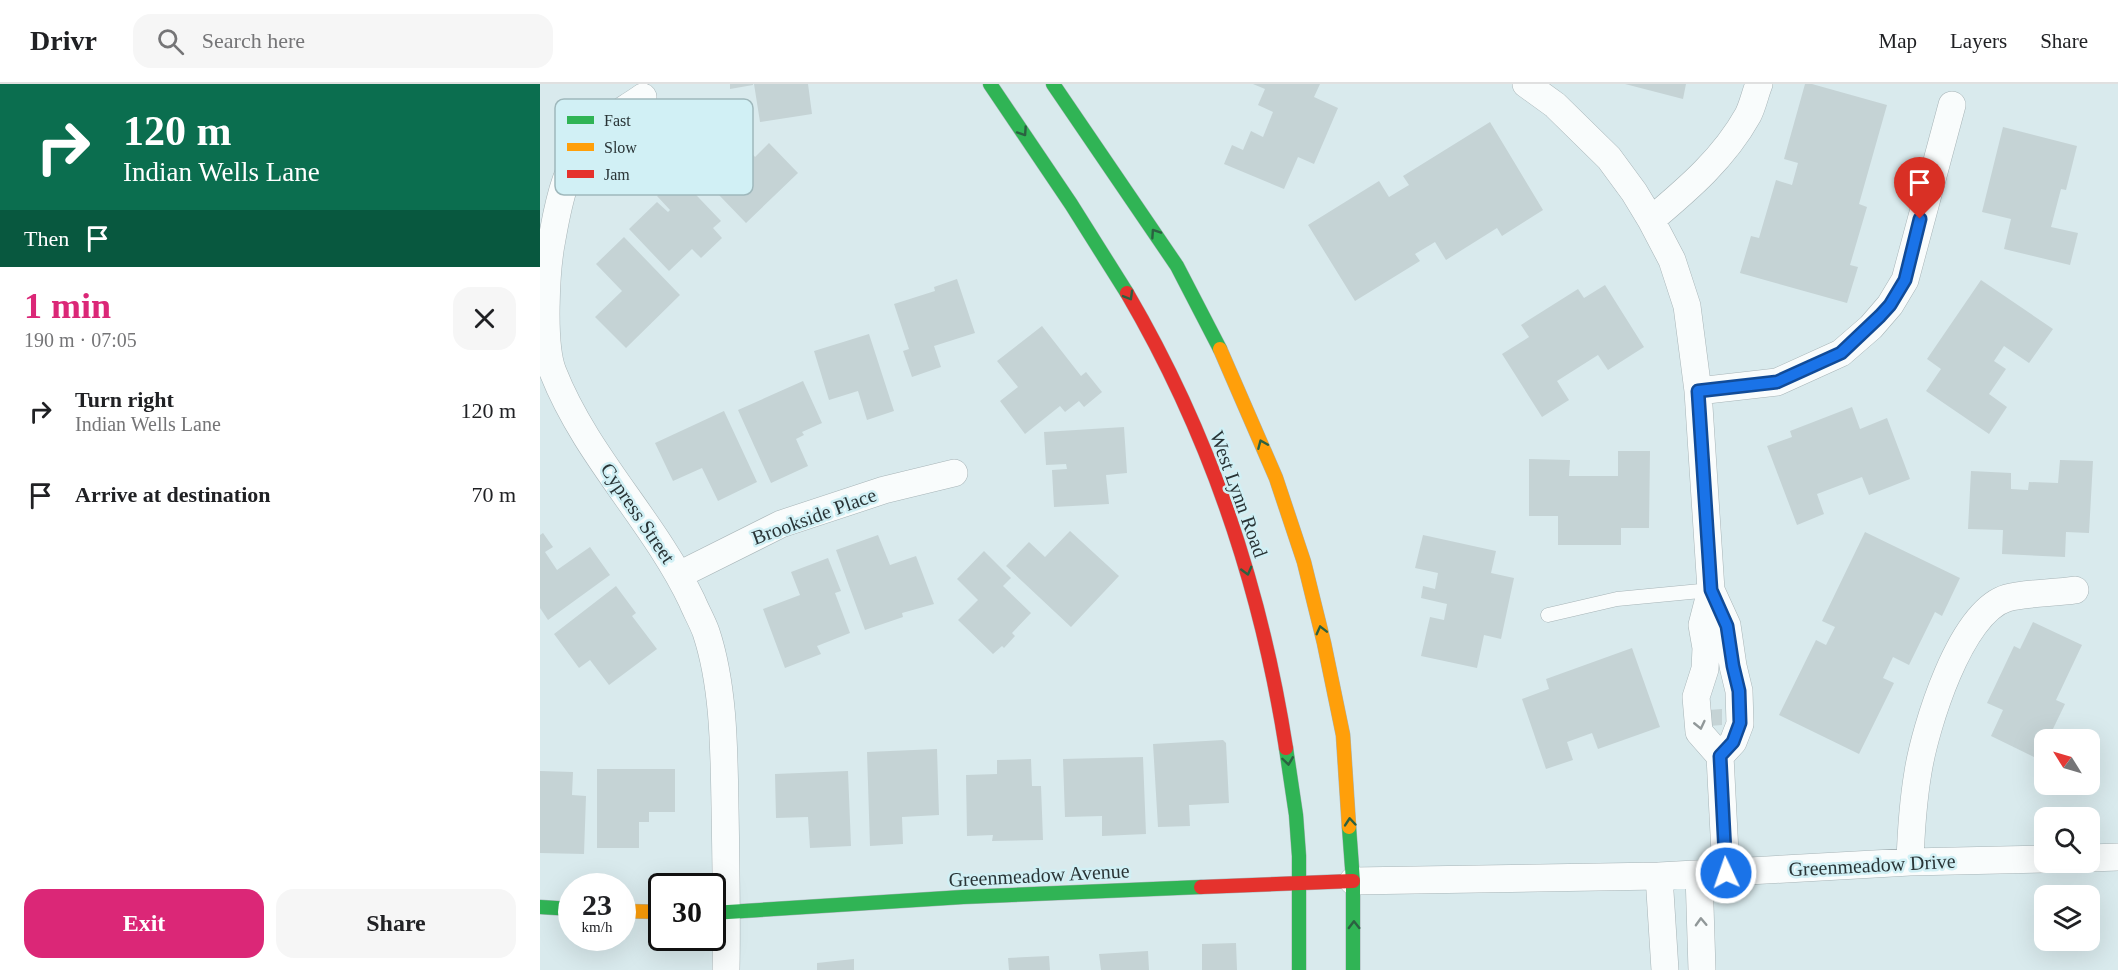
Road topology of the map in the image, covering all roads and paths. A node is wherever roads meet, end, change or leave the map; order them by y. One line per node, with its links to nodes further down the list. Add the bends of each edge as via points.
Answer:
1 (990, 84): 29 (main road, West Lynn Road, one-way to 29, via 1109,262 1148,329 1212,469 1244,560 1283,723)
2 (1053, 84): 28 (main road, West Lynn Road, one-way to 2, via 1343,735 1310,585 1276,478 1221,350 1177,266)
3 (1526, 84): 9 (street, via 1555,105 1609,158)
4 (1759, 84): 9 (street, via 1749,113 1722,154)
5 (643, 97): 6 (street, Cypress Street)
6 (640, 99)
7 (1952, 105): 11 (street, via 1905,280 1871,327 1841,353 1777,382)
8 (560, 195): 10 (street, Cypress Street, via 549,252)
9 (1651, 220): 11 (street, via 1672,260 1687,306)
10 (543, 333): 13 (street, Cypress Street, via 552,370 572,409)
11 (1698, 391): 14 (street)
12 (954, 472): 13 (street, Brookside Place, via 781,524)
13 (679, 575): 24 (street, Cypress Street, via 706,632 721,699)
14 (1711, 590): 16 (lane, via 1617,599); 17 (street, via 1727,626); 18 (street, via 1702,625 1705,669)
15 (2074, 590): 23 (street, via 2005,598 1973,624 1930,722 1918,769)
16 (1548, 615)
17 (1738, 681): 18 (street, via 1731,674 1720,672); 19 (street, via 1740,723 1733,742)
18 (1699, 687): 19 (street, one-way to 19, via 1699,732)
19 (1720, 756): 25 (street)
20 (2118, 857): 21 (street)
21 (2100, 858)
22 (2034, 859): 23 (street, Greenmeadow Drive)
23 (1910, 862): 25 (street, Greenmeadow Drive)
24 (721, 873)
25 (1726, 873): 26 (street, Greenmeadow Drive)
26 (1699, 874): 27 (street, Greenmeadow Drive); 38 (street, one-way to 26)
27 (1659, 876): 28 (street, Greenmeadow Drive); 37 (street)
28 (1353, 881): 29 (main road, Greenmeadow Avenue); 36 (main road, West Lynn Road, one-way to 28)
29 (1300, 883): 32 (main road, Greenmeadow Avenue, via 963,897); 35 (main road, West Lynn Road)
30 (540, 907): 31 (main road)
31 (558, 908)
32 (726, 913)
33 (724, 951): 34 (street, Cypress Street)
34 (726, 970)
35 (1299, 970)
36 (1353, 970)
37 (1665, 970)
38 (1702, 970)

